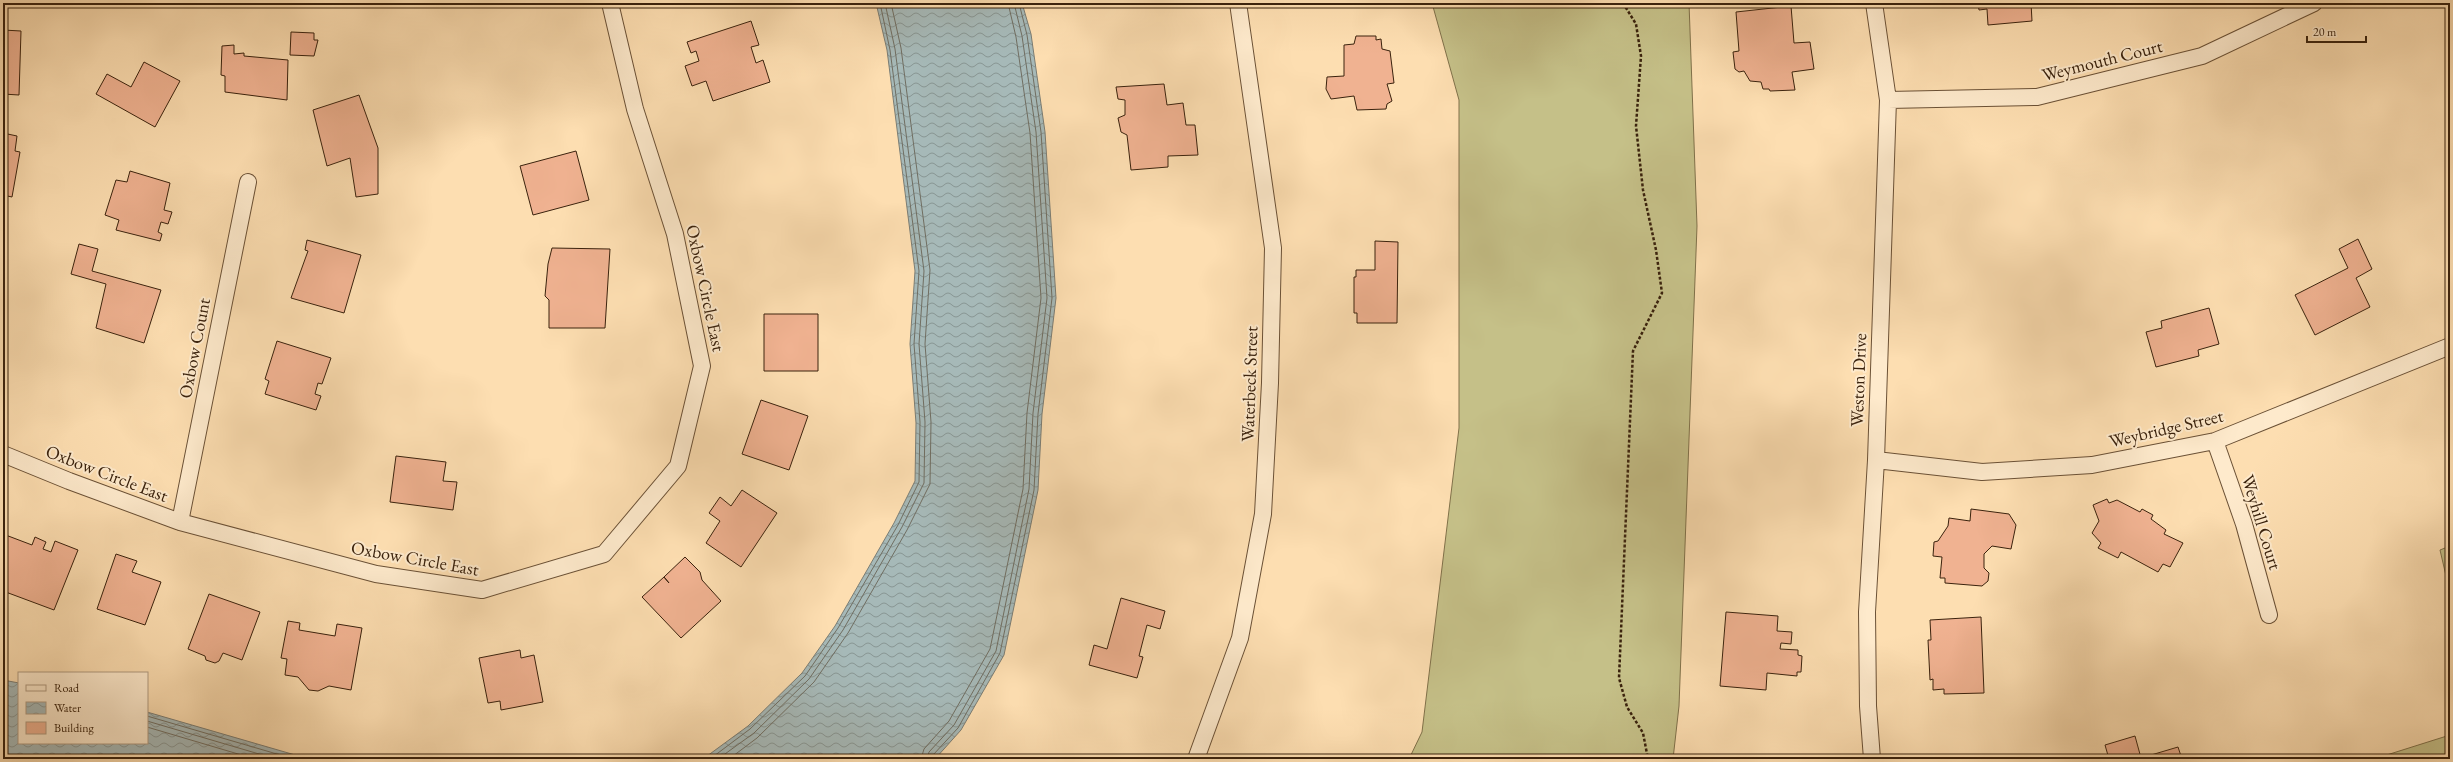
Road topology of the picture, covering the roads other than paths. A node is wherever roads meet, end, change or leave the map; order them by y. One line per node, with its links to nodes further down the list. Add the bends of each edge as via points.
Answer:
1 (1238, 3): 13 (street, Waterbeck Street, via 1273,248 1263,514 1240,638)
2 (1874, 3): 5 (street, Weston Drive)
3 (2314, 3): 5 (street, Weymouth Court, via 2202,56 2037,97)
4 (615, 4): 11 (street, Oxbow Circle East, via 635,109 675,234 702,366 678,466 673,472 604,554 482,590 376,574)
5 (1888, 100): 10 (street, Weston Drive)
6 (248, 182): 11 (street, Oxbow Count)
7 (2450, 346): 8 (street, Weybridge Street)
8 (2215, 441): 10 (street, Weybridge Street, via 2092,464 1982,472); 12 (street, Weyhill Court, via 2244,524)
9 (3, 454): 11 (street, Oxbow Circle East)
10 (1876, 460): 14 (street, Weston Drive, via 1867,619 1868,706)
11 (180, 522)
12 (2269, 615)
13 (1196, 759)
14 (1872, 759)

